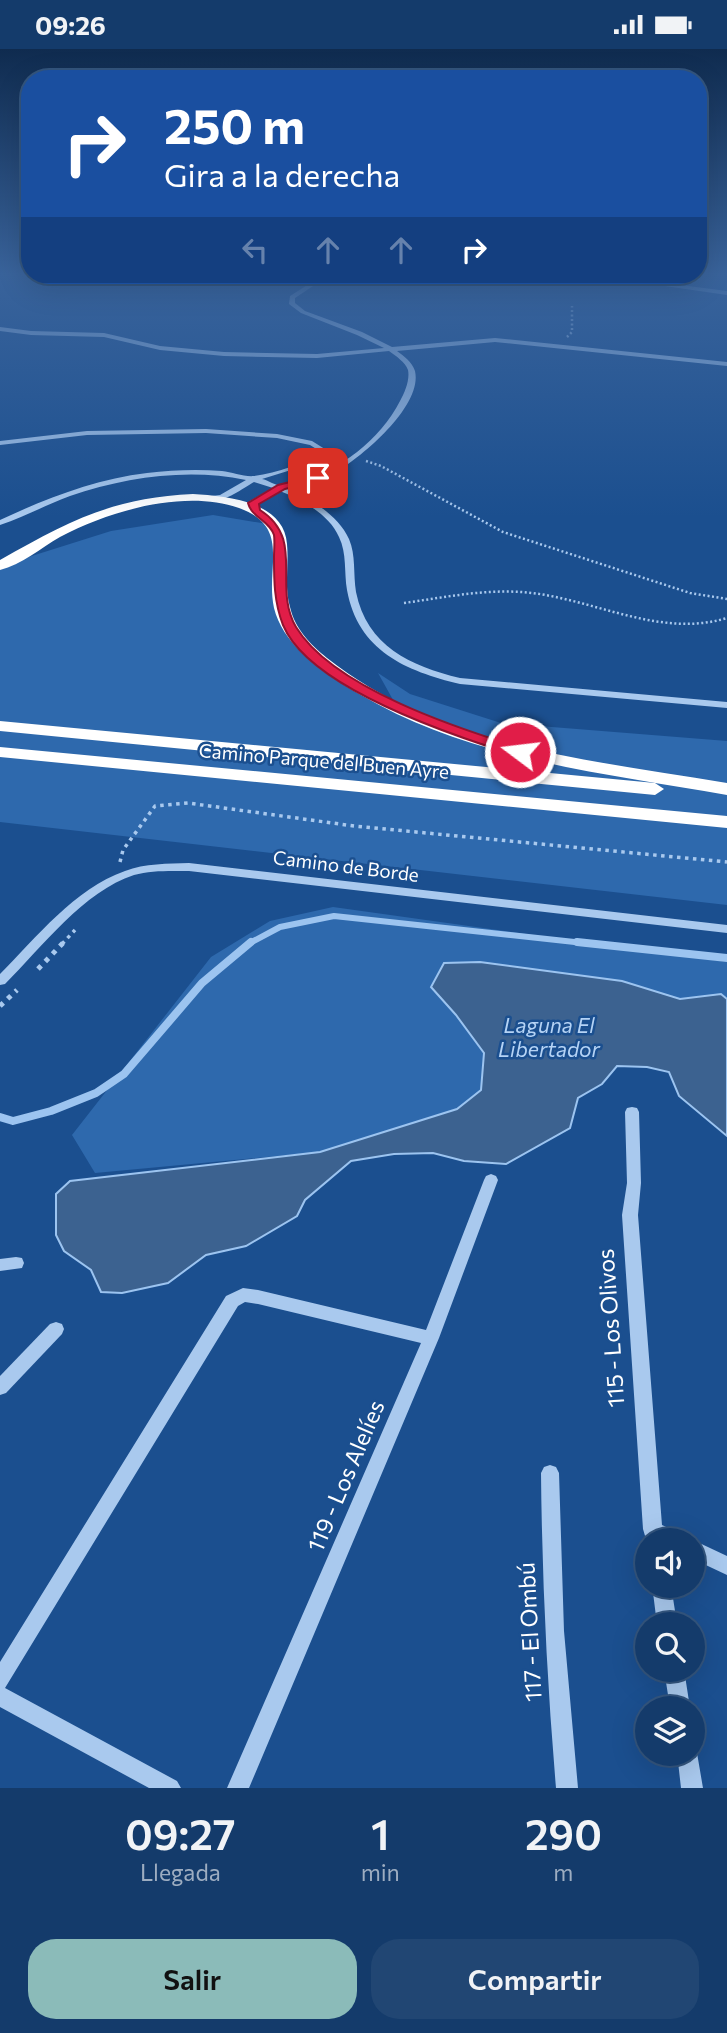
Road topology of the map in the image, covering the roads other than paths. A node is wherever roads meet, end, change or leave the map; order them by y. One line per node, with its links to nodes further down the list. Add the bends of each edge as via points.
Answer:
1 (246, 354): 2 (street)
2 (336, 354)
3 (395, 354): 6 (street, via 410,366 414,378 405,400)
4 (640, 354): 5 (street)
5 (727, 364)
6 (373, 442): 8 (street); 10 (street, via 318,478)
7 (0, 443): 8 (street, via 87,433 206,431 277,436 312,443)
8 (332, 456): 9 (street)
9 (255, 478): 10 (street); 11 (street, via 222,497); 13 (street, via 217,473 149,476 41,503)
10 (281, 487): 12 (street, via 253,503); 16 (street, via 314,505 342,534 348,547 356,610 378,646 400,661 430,675 460,681)
11 (206, 499): 12 (highway); 14 (highway, via 150,501 109,510 74,524)
12 (255, 512): 20 (highway, via 269,520 279,535 281,599 289,627 317,657 360,688 425,721 499,746)
13 (0, 523)
14 (0, 566)
15 (727, 697): 16 (street)
16 (664, 699): 17 (street)
17 (727, 705)
18 (0, 726): 21 (highway, Camino Parque del Buen Ayre)
19 (0, 752): 22 (highway, Camino Parque del Buen Ayre)
20 (727, 789)
21 (727, 796)
22 (727, 822)
23 (727, 929): 24 (street, Camino de Borde, via 189,867 149,869 112,881 81,903)
24 (0, 981)
25 (632, 1112): 31 (street, 115 - Los Olivos, via 630,1215)
26 (491, 1180): 28 (street, 119 - Los Alelíes)
27 (56, 1329): 29 (street)
28 (431, 1338): 34 (street, via 258,1297 243,1295 232,1301); 38 (street, 119 - Los Alelíes)
29 (0, 1388)
30 (550, 1473): 39 (street, 117 - El Ombú, via 550,1562)
31 (652, 1528)
32 (705, 1555): 33 (street)
33 (727, 1566)
34 (0, 1680)
35 (0, 1696): 37 (street)
36 (689, 1766): 40 (street)
37 (170, 1788)
38 (239, 1788)
39 (567, 1788)
40 (692, 1788)

